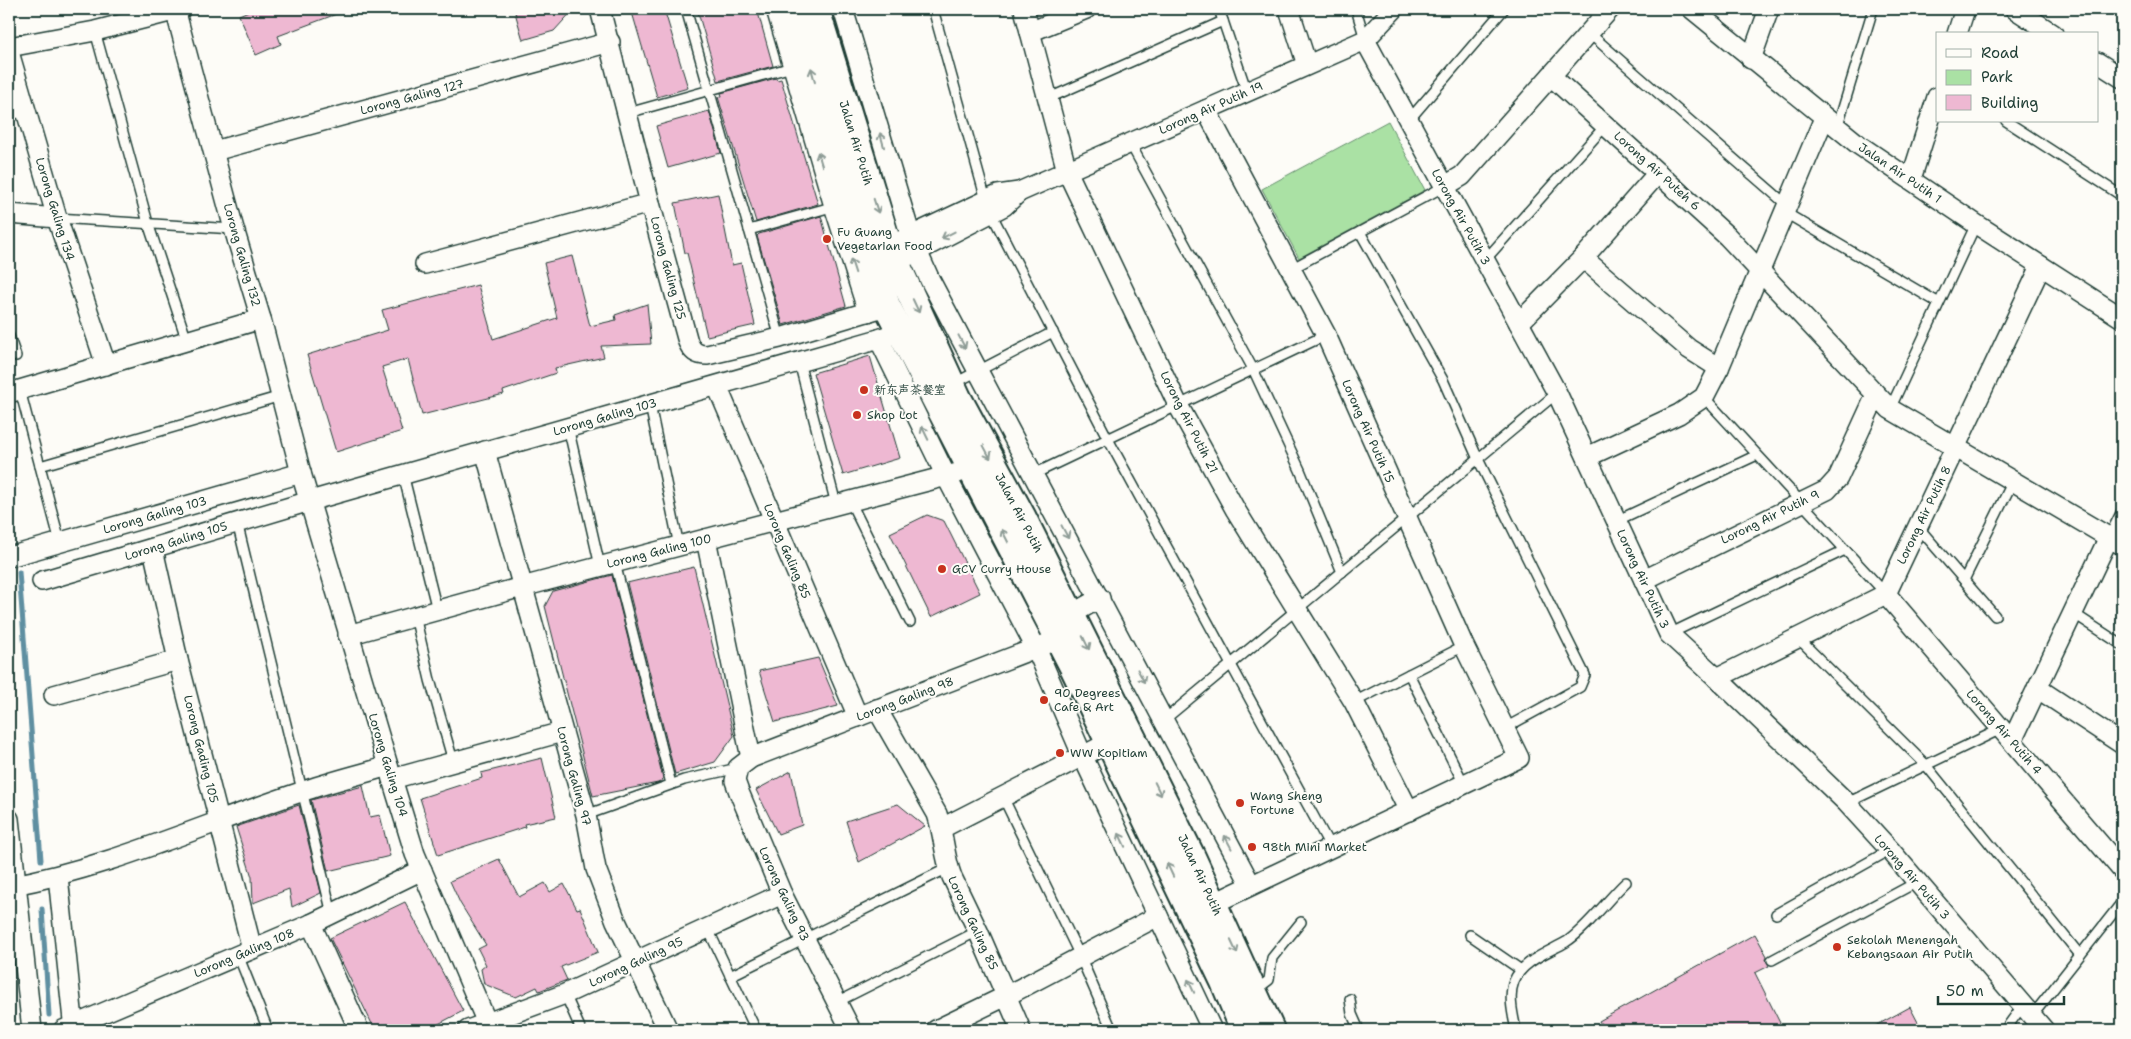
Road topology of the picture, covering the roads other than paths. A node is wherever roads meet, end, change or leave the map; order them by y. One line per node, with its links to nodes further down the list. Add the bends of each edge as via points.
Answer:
1 (177, 9): 23 (street); 50 (street, Lorong Galing 132)
2 (600, 9): 29 (street, Lorong Galing 125)
3 (686, 9): 38 (lane)
4 (776, 9): 35 (street)
5 (794, 9): 57 (street, Jalan Air Putih, one-way to 5)
6 (816, 9): 67 (street, Jalan Air Putih, one-way to 67)
7 (843, 9): 67 (street, one-way to 7)
8 (932, 9): 58 (lane)
9 (1024, 9): 24 (street, Lorong Air Putih 21)
10 (1086, 9): 24 (street)
11 (1219, 9): 22 (lane)
12 (1289, 9): 34 (street)
13 (1356, 9): 28 (lane)
14 (1394, 9): 28 (street, Lorong Air Putih 19)
15 (1504, 9): 45 (lane)
16 (1610, 9): 27 (street)
17 (1692, 9): 32 (street, Jalan Air Putih 1)
18 (1769, 9): 32 (street)
19 (1873, 9): 47 (lane)
20 (1966, 9): 25 (street)
21 (2015, 9): 26 (street)
22 (1223, 21): 39 (lane); 40 (lane)
23 (95, 31): 30 (street); 62 (lane)
24 (1030, 32): 40 (street, Lorong Air Putih 21)
25 (1958, 32)
26 (2051, 32)
27 (1589, 33): 36 (street); 59 (lane)
28 (1365, 40): 34 (street, Lorong Air Putih 19); 45 (street, Lorong Air Putih 3)
29 (610, 42): 44 (street, Lorong Galing 125); 50 (street, Lorong Galing 127)
30 (9, 47)
31 (9, 52): 43 (street, Lorong Galing 134)
32 (1751, 59): 47 (street, Jalan Air Putih 1)
33 (2098, 63): 37 (street)
34 (1307, 66): 39 (street, Lorong Air Putih 19)
35 (792, 67): 38 (lane); 57 (street, one-way to 35)
36 (1551, 76): 48 (street, Lorong Air Puteh 6); 54 (street, via 1462,176)
37 (2122, 78)
38 (708, 91): 44 (lane); 65 (lane)
39 (1247, 92): 42 (street, Lorong Air Putih 19)
40 (1047, 99): 51 (street, Lorong Air Putih 21)
41 (1936, 100): 53 (street)
42 (1206, 110): 49 (street, Lorong Air Putih 19); 72 (street, Lorong Air Putih 15)
43 (17, 113): 61 (street, Lorong Galing 134)
44 (628, 114): 56 (street, Lorong Galing 125)
45 (1408, 120): 54 (street, Lorong Air Putih 3)
46 (2008, 122): 55 (lane)
47 (1830, 123): 53 (street, Jalan Air Putih 1); 59 (street)
48 (1606, 125): 52 (street, Lorong Air Puteh 6); 69 (lane)
49 (1130, 143): 51 (street, Lorong Air Putih 19); 89 (lane)
50 (214, 151): 64 (street, Lorong Galing 132)
51 (1067, 171): 58 (street, Lorong Air Putih 19, via 1019,192 1004,206); 99 (street, Lorong Air Putih 21)
52 (1658, 172): 68 (street); 73 (street, Lorong Air Puteh 6)
53 (1911, 179): 63 (street, Jalan Air Putih 1)
54 (1444, 186): 66 (lane); 69 (street, Lorong Air Putih 3)
55 (2122, 196)
56 (650, 203): 70 (street); 83 (street, Lorong Galing 125, via 692,349 707,355)
57 (842, 204): 65 (lane); 67 (street, Jalan Air Putih); 75 (street, one-way to 57)
58 (989, 207): 67 (street, Lorong Air Putih 19); 79 (lane)
59 (1785, 208): 73 (street); 74 (lane)
60 (9, 214): 61 (street)
61 (57, 218): 62 (lane); 87 (street, Lorong Galing 134)
62 (148, 223): 64 (lane); 84 (lane)
63 (1976, 224): 71 (street, Jalan Air Putih 1); 74 (lane)
64 (234, 230): 77 (street, Lorong Galing 132)
65 (749, 230): 83 (lane)
66 (1360, 232): 72 (lane); 107 (lane, via 1443,380)
67 (893, 254): 75 (street, Jalan Air Putih); 90 (street, one-way to 90, via 930,280); 91 (street, Jalan Air Putih, one-way to 91)
68 (1583, 258): 78 (street); 88 (street, via 1689,349)
69 (1484, 260): 78 (street, Lorong Air Putih 3)
70 (425, 264)
71 (2041, 266): 76 (street, Jalan Air Putih 1); 103 (street, Lorong Air Putih 8)
72 (1291, 269): 81 (street, Lorong Air Putih 15)
73 (1759, 270): 88 (street); 95 (street, Lorong Air Puteh 6)
74 (1939, 303): 100 (lane)
75 (878, 309): 80 (street, Jalan Air Putih); 83 (street, Lorong Galing 125)
76 (2122, 318)
77 (261, 319): 84 (street); 96 (street, Lorong Galing 132)
78 (1519, 323): 94 (street, Lorong Air Putih 3)
79 (1053, 332): 90 (lane); 102 (lane)
80 (890, 335): 86 (street, Lorong Galing 103); 109 (street, Jalan Air Putih); 113 (street, one-way to 80)
81 (1326, 335): 89 (lane); 120 (street, Lorong Air Putih 15)
82 (9, 336): 85 (lane)
83 (780, 338)
84 (187, 341): 87 (street)
85 (16, 356)
86 (799, 362): 92 (street, Lorong Galing 103); 117 (lane)
87 (106, 365): 93 (street)
88 (1719, 368): 97 (street)
89 (1253, 369): 99 (lane); 133 (lane)
90 (978, 371): 91 (lane); 112 (street)
91 (952, 384): 115 (street, Jalan Air Putih, one-way to 115)
92 (717, 386): 98 (street, Lorong Galing 103); 121 (street, Lorong Galing 85)
93 (14, 392): 108 (lane)
94 (1557, 393): 106 (street, Lorong Air Putih 3); 107 (lane)
95 (1876, 395): 100 (street, Lorong Air Puteh 6); 118 (street, Lorong Air Putih 9, via 1838,478 1827,490)
96 (281, 396): 108 (lane); 110 (street, Lorong Galing 132)
97 (1704, 397): 105 (lane); 106 (street, via 1679,414)
98 (650, 405): 101 (street, Lorong Galing 103); 128 (lane)
99 (1178, 405): 102 (lane); 141 (street, Lorong Air Putih 21, via 1235,509)
100 (1890, 410): 103 (street, Lorong Air Puteh 6)
101 (568, 428): 104 (street, Lorong Galing 103); 132 (lane)
102 (1108, 439): 112 (lane); 155 (lane)
103 (1956, 448): 114 (street, Lorong Air Puteh 6); 124 (street, Lorong Air Putih 8)
104 (485, 451): 111 (street, Lorong Galing 103); 138 (street, Lorong Galing 97)
105 (1758, 455): 118 (lane); 122 (lane)
106 (1587, 457): 122 (street, Lorong Air Putih 3)
107 (1478, 459): 120 (lane); 164 (lane, via 1585,675 1580,687)
108 (40, 466): 127 (lane)
109 (971, 469): 113 (street, Lorong Galing 100); 137 (street, Jalan Air Putih, one-way to 109)
110 (301, 473): 116 (street, Lorong Galing 132); 127 (street, Lorong Galing 103)
111 (403, 474): 116 (street, Lorong Galing 103); 142 (lane)
112 (1034, 474): 115 (street); 140 (street, one-way to 140)
113 (946, 476): 117 (street, Lorong Galing 100); 137 (street)
114 (2013, 481): 126 (street, Lorong Air Puteh 6); 135 (lane)
115 (1006, 487): 143 (street, Jalan Air Putih)
116 (310, 501): 123 (street, Lorong Galing 105); 149 (street, Lorong Galing 104)
117 (843, 502): 121 (street, Lorong Galing 100); 147 (lane)
118 (1801, 502): 130 (lane); 134 (street, Lorong Air Putih 9)
119 (2122, 511): 126 (lane)
120 (1406, 518): 133 (lane); 153 (street, Lorong Air Putih 15)
121 (774, 520): 125 (street, Lorong Galing 100); 162 (street, Lorong Galing 85)
122 (1616, 521): 134 (street, Lorong Air Putih 3)
123 (237, 522): 129 (street, Lorong Galing 105); 176 (lane)
124 (1918, 527): 135 (lane); 139 (street, Lorong Air Putih 8)
125 (706, 540): 128 (street, Lorong Galing 100); 171 (street, Lorong Galing 93)
126 (2116, 541): 144 (street)
127 (60, 542): 131 (street, Lorong Galing 103)
128 (679, 546): 132 (street, Lorong Galing 100)
129 (153, 549): 136 (street, Lorong Galing 105); 154 (street, Lorong Gading 105)
130 (1845, 550): 139 (lane); 148 (lane)
131 (9, 557)
132 (608, 564): 138 (street, Lorong Galing 100); 174 (lane)
133 (1342, 572): 141 (lane)
134 (1644, 580): 148 (street, Lorong Air Putih 3)
135 (1964, 580): 146 (lane)
136 (42, 581)
137 (1016, 584): 151 (street, Jalan Air Putih)
138 (522, 587): 142 (street, Lorong Galing 100); 165 (street, Lorong Galing 97)
139 (1886, 594): 150 (street); 166 (street, Lorong Air Putih 4)
140 (1100, 598): 143 (street); 163 (street, one-way to 163)
141 (1297, 609): 155 (lane); 160 (street, Lorong Air Putih 21)
142 (437, 610): 145 (street, Lorong Galing 100)
143 (1072, 614): 196 (street, Jalan Air Putih, one-way to 196, via 1192,857)
144 (2073, 614): 152 (lane); 158 (street)
145 (415, 616): 149 (street, Lorong Galing 100); 170 (lane)
146 (1994, 616)
147 (910, 622)
148 (1669, 634): 157 (street, Lorong Air Putih 3)
149 (348, 635): 173 (street, Lorong Galing 104)
150 (1798, 638): 157 (street); 172 (lane)
151 (1047, 643): 161 (street, Lorong Galing 98); 167 (street, Jalan Air Putih); 169 (street)
152 (2122, 645)
153 (1464, 646): 156 (lane); 164 (street, Lorong Air Putih 15)
154 (178, 660): 159 (street); 182 (street, Lorong Gading 105)
155 (1231, 664): 163 (lane); 184 (lane)
156 (1408, 674): 160 (lane); 175 (lane)
157 (1717, 678): 178 (street, Lorong Air Putih 3)
158 (2037, 688): 166 (street); 168 (street)
159 (54, 695)
160 (1354, 702): 179 (street, Lorong Air Putih 21)
161 (877, 709): 162 (street, Lorong Galing 98); 183 (street, Lorong Galing 85, via 929,798)
162 (858, 717): 171 (street, Lorong Galing 98)
163 (1164, 720): 192 (street, one-way to 163)
164 (1505, 728): 175 (street, Lorong Air Putih 15, via 1519,758)
165 (562, 732): 170 (street); 180 (street, Lorong Galing 97)
166 (2006, 735): 172 (lane); 188 (street, Lorong Air Putih 4)
167 (1110, 742): 169 (street); 196 (street, Jalan Air Putih, one-way to 167)
168 (2122, 744)
169 (1082, 756): 177 (street); 199 (street, one-way to 169)
170 (452, 761): 173 (street)
171 (744, 763): 174 (lane); 194 (street, Lorong Galing 93, via 735,781)
172 (1925, 764): 178 (lane); 207 (lane)
173 (390, 773): 176 (street); 187 (street, Lorong Galing 104)
174 (671, 784): 180 (lane)
175 (1464, 784): 179 (street)
176 (301, 792): 182 (street); 197 (lane)
177 (1003, 797): 183 (street); 208 (lane)
178 (1846, 803): 185 (street, Lorong Air Putih 3)
179 (1409, 811): 184 (street)
180 (586, 815): 210 (street, Lorong Galing 97, via 593,861)
181 (9, 819): 193 (street)
182 (220, 822): 189 (street); 206 (street, Lorong Gading 105)
183 (942, 828): 186 (street, Lorong Galing 85)
184 (1331, 848): 192 (street)
185 (1890, 850): 191 (street, Lorong Air Putih 3); 198 (lane)
186 (948, 868): 203 (street, Lorong Galing 85); 205 (lane)
187 (422, 870): 197 (street, Lorong Galing 108); 219 (street, Lorong Galing 104)
188 (2122, 870)
189 (58, 876): 193 (street); 220 (street)
190 (1626, 882): 211 (lane, via 1575,935)
191 (1918, 882): 209 (lane); 218 (street, Lorong Air Putih 3)
192 (1251, 885): 196 (street)
193 (13, 886): 221 (street)
194 (782, 894): 202 (street, Lorong Galing 95); 205 (street, Lorong Galing 93)
195 (2122, 902): 207 (lane)
196 (1202, 908): 213 (street, Jalan Air Putih, one-way to 213); 233 (street, Jalan Air Putih, via 1224,982)
197 (332, 914): 201 (street, Lorong Galing 108)
198 (1776, 914)
199 (1158, 916): 208 (street); 232 (street, one-way to 199)
200 (1301, 922): 213 (lane, via 1272,958 1269,980)
201 (311, 924): 206 (street, Lorong Galing 108); 223 (street)
202 (708, 929): 210 (street, Lorong Galing 95); 212 (lane)
203 (978, 931): 215 (street, Lorong Galing 85); 217 (lane)
204 (1470, 935): 211 (lane)
205 (805, 940): 212 (lane); 217 (street, Lorong Galing 93)
206 (245, 952): 220 (street, Lorong Galing 108); 222 (lane)
207 (2080, 955): 218 (lane)
208 (1080, 956): 215 (street); 231 (lane)
209 (1772, 960)
210 (635, 962): 214 (street, Lorong Galing 95); 226 (street, Lorong Galing 97)
211 (1521, 970): 236 (lane, via 1514,980 1512,992)
212 (730, 976): 227 (lane)
213 (1254, 992): 234 (street, Jalan Air Putih)
214 (565, 994): 219 (street, Lorong Galing 95); 225 (lane)
215 (1006, 996): 229 (street); 230 (street, Lorong Galing 85)
216 (1350, 998): 235 (lane)
217 (837, 1002): 228 (street, Lorong Galing 93)
218 (2033, 1017): 237 (lane)
219 (489, 1026): 224 (street, Lorong Galing 95)
220 (70, 1029)
221 (32, 1030)
222 (268, 1030)
223 (359, 1030)
224 (468, 1030)
225 (581, 1030)
226 (668, 1030)
227 (756, 1030)
228 (851, 1030)
229 (936, 1030)
230 (1021, 1030)
231 (1112, 1030)
232 (1212, 1030)
233 (1244, 1030)
234 (1271, 1030)
235 (1359, 1030)
236 (1516, 1030)
237 (2005, 1030)

